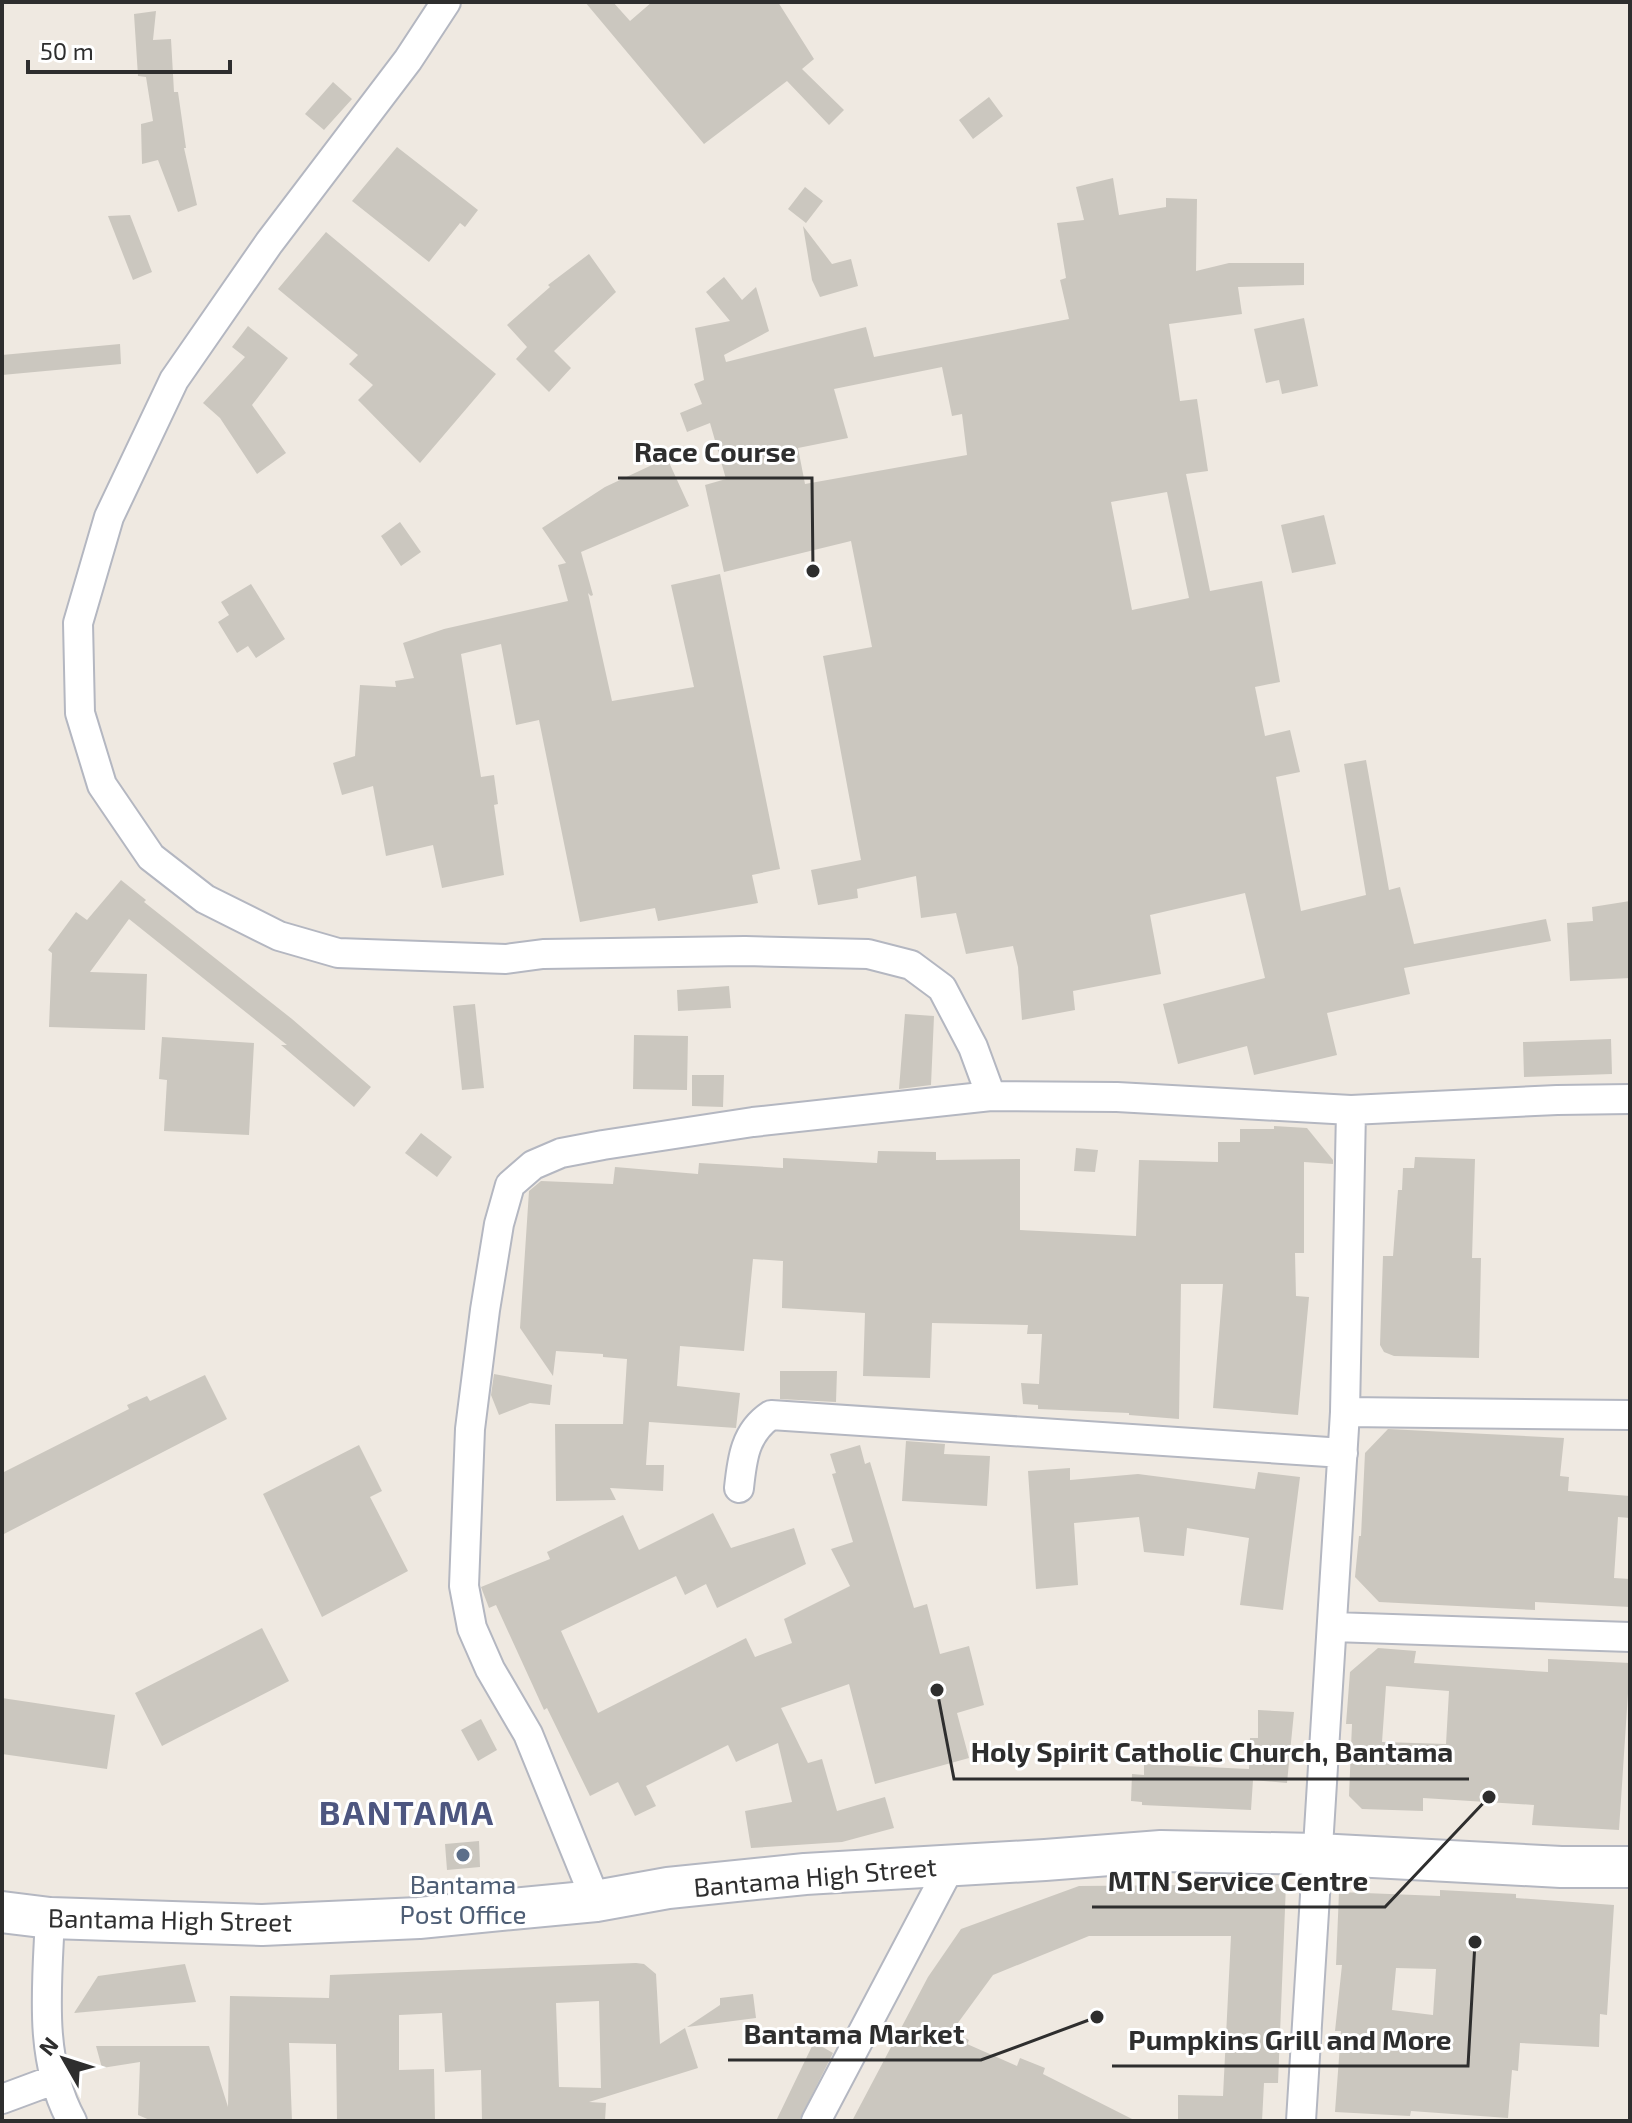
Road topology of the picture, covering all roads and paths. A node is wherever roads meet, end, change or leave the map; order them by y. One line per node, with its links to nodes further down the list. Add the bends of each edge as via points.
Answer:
1 (446, 2): 2 (street, via 174,380 109,517 78,623 80,713 102,785 151,857 205,899 279,936 338,953 506,959 543,954 791,952 868,954 911,965 942,988)
2 (991, 1096): 4 (street); 14 (street, via 753,1122 603,1145 533,1165 510,1185 489,1281 470,1429 464,1586 472,1628 528,1734)
3 (1630, 1099): 4 (street)
4 (1351, 1110): 5 (street)
5 (1345, 1412): 6 (street); 7 (street)
6 (1630, 1415)
7 (1343, 1453): 8 (street, via 771,1415 757,1424 742,1454); 9 (street)
8 (739, 1488)
9 (1333, 1627): 10 (street); 11 (street)
10 (1630, 1637)
11 (1317, 1854): 12 (main road, Bantama High Street, via 1161,1851); 13 (main road, Bantama High Street); 21 (street)
12 (951, 1865): 14 (main road, Bantama High Street, via 791,1875); 20 (street)
13 (1630, 1867)
14 (596, 1901): 16 (main road, Bantama High Street, via 419,1918 262,1925)
15 (2, 1912): 16 (main road, Bantama High Street)
16 (50, 1918): 17 (street, via 47,2028)
17 (56, 2079): 18 (street); 19 (street)
18 (2, 2099)
19 (72, 2121)
20 (816, 2121)
21 (1301, 2121)

